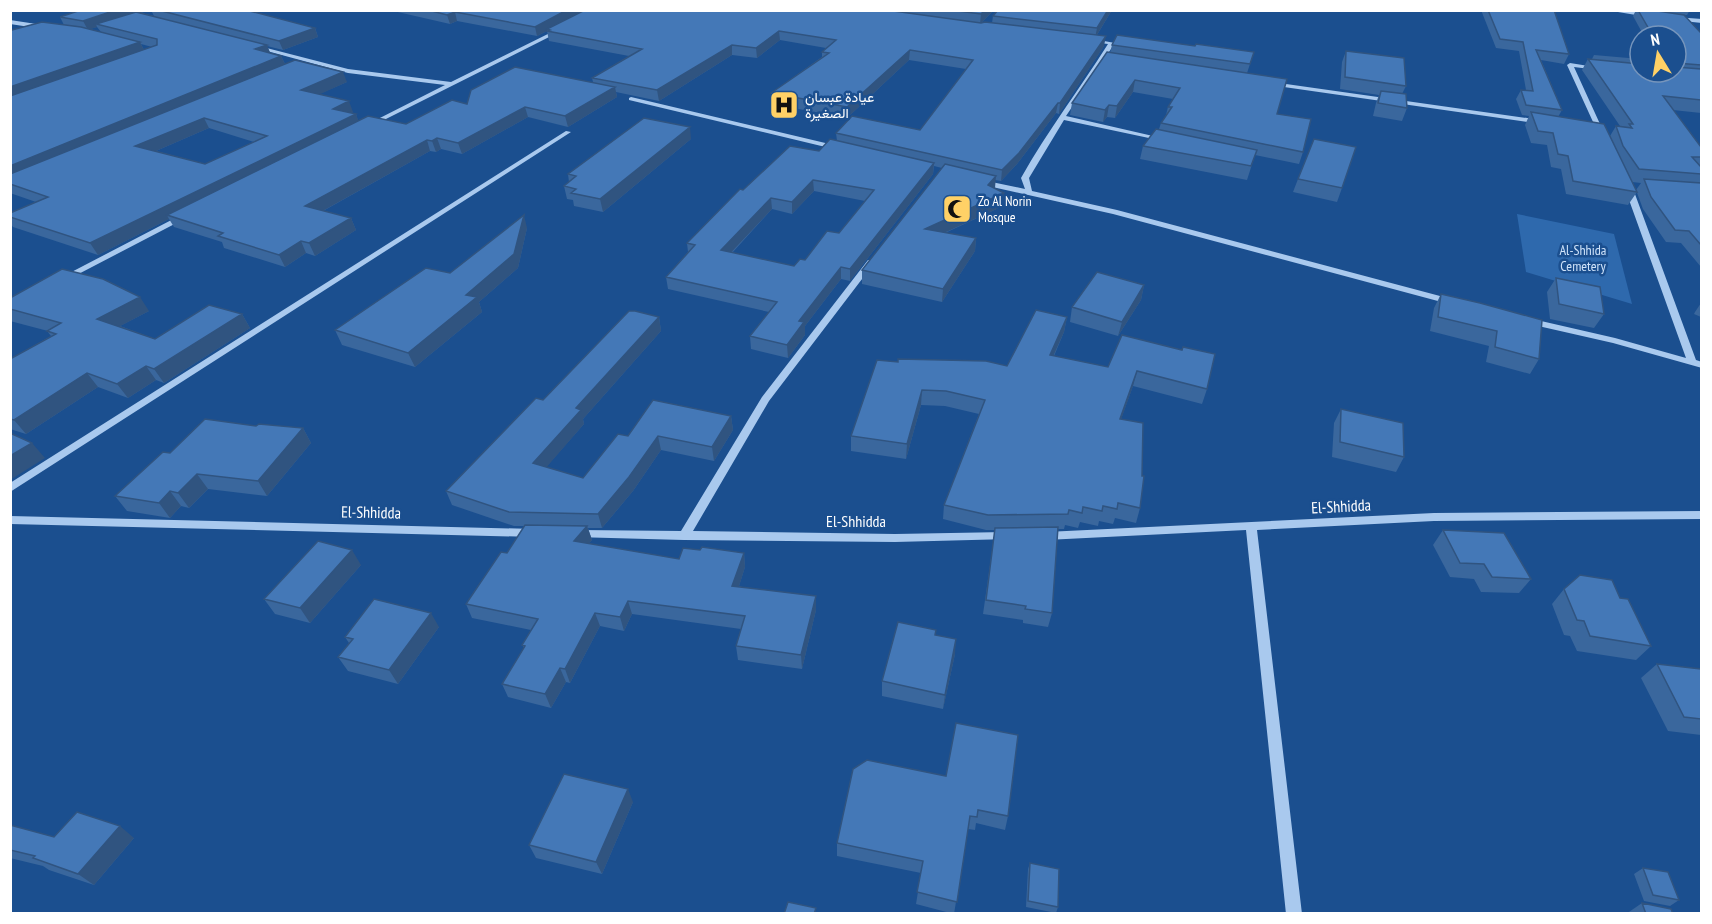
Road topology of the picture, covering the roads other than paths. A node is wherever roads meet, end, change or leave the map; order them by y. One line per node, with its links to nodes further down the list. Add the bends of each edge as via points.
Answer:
1 (1608, 10): 2 (street)
2 (1651, 16)
3 (1672, 18): 4 (street)
4 (1701, 21)
5 (10, 22): 7 (street)
6 (570, 25): 18 (street)
7 (55, 29)
8 (1088, 40): 11 (street, via 1112,43)
9 (243, 44): 12 (street)
10 (1565, 53): 14 (street)
11 (1102, 59): 13 (street); 20 (street)
12 (310, 61): 15 (street); 18 (street, via 348,71)
13 (1114, 61)
14 (1570, 65): 16 (street); 24 (street)
15 (300, 66)
16 (1605, 68)
17 (1268, 83): 21 (street)
18 (453, 84): 23 (street)
19 (631, 99): 28 (street)
20 (1061, 117): 27 (street); 33 (street, via 1025,178)
21 (1553, 124)
22 (1589, 129): 24 (street)
23 (358, 131)
24 (1600, 131): 26 (street)
25 (568, 132): 41 (street)
26 (1604, 140)
27 (1175, 142)
28 (852, 151)
29 (1623, 177): 31 (street)
30 (973, 180): 33 (street)
31 (1628, 186): 32 (street); 39 (street)
32 (1639, 187)
33 (1029, 192): 37 (street)
34 (189, 215): 36 (street)
35 (876, 255): 45 (street, via 765,399)
36 (52, 284)
37 (1462, 304)
38 (1520, 319): 39 (street)
39 (1692, 362): 40 (street)
40 (1701, 365)
41 (10, 488)
42 (1701, 516): 44 (street, El-Shhidda, via 1434,517)
43 (10, 520): 45 (street, El-Shhidda)
44 (1251, 527): 45 (street, El-Shhidda, via 1027,536); 46 (street)
45 (684, 536)
46 (1294, 914)

